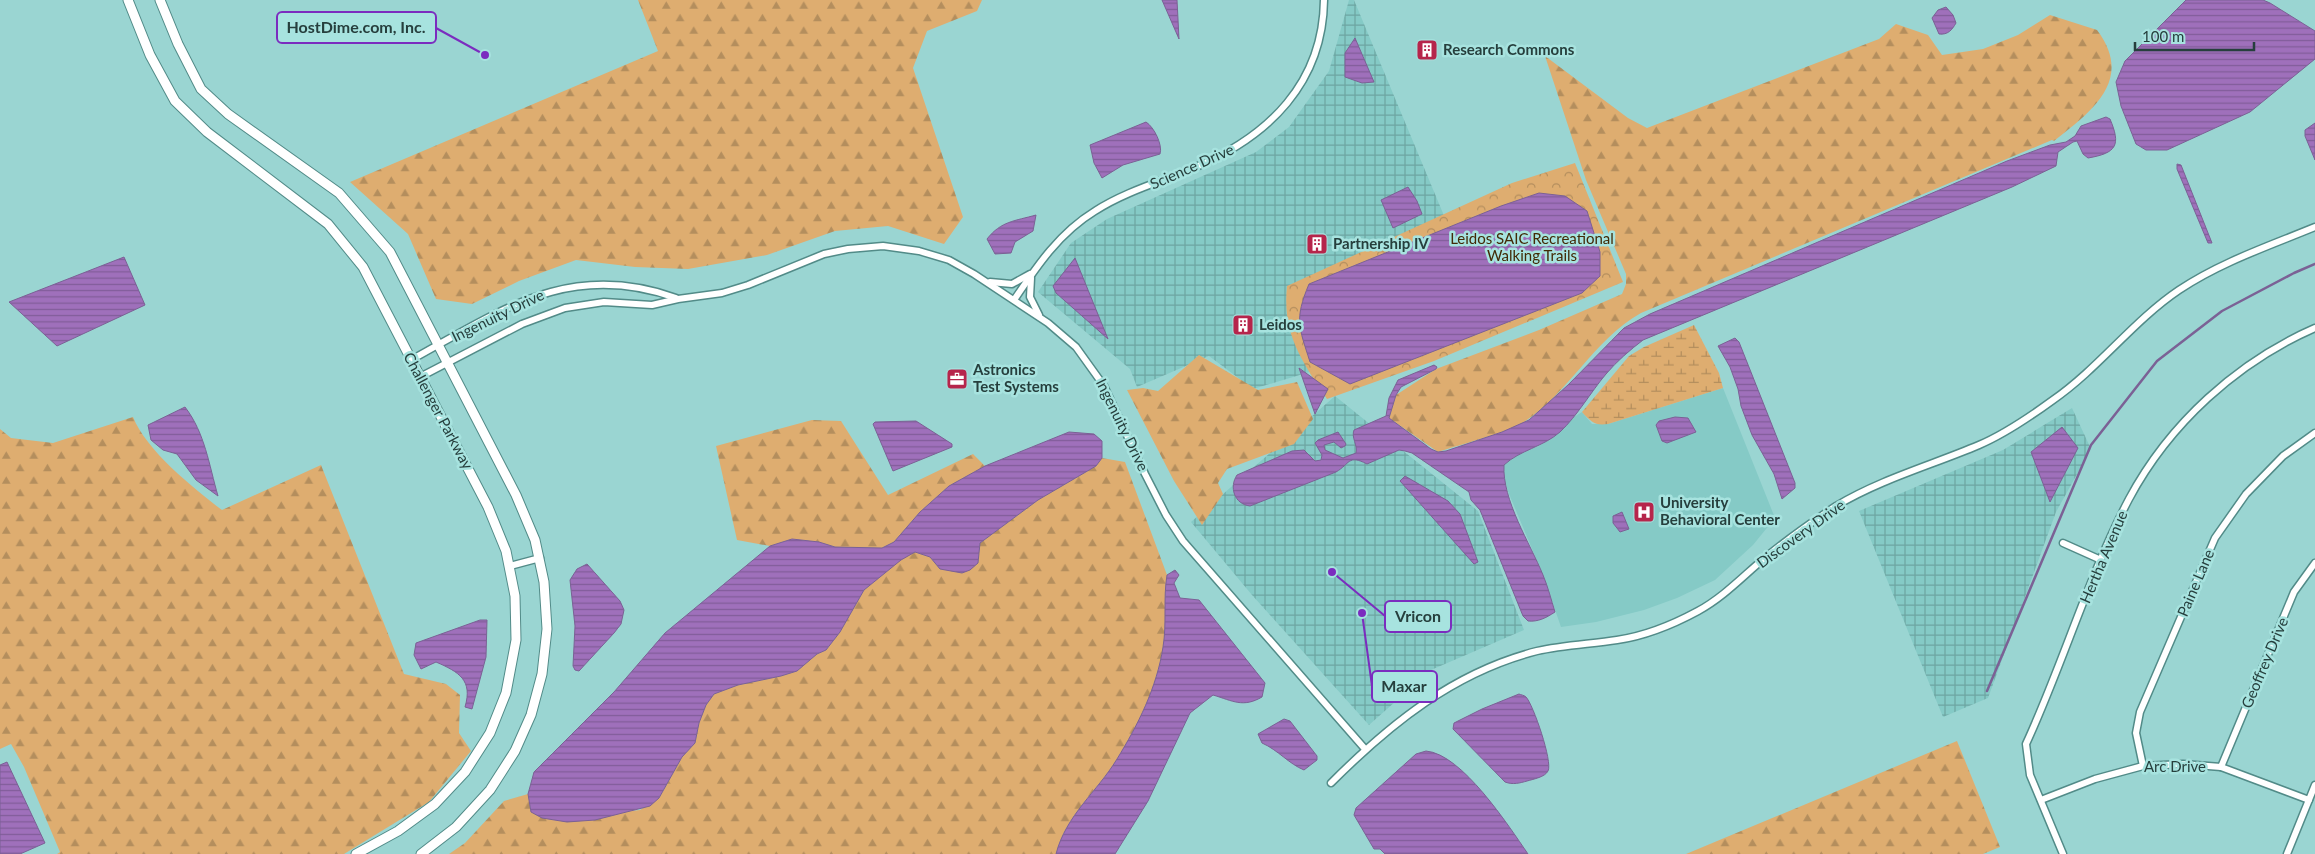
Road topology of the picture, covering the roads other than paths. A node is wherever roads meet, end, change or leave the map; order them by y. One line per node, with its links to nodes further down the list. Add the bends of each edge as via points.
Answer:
1 (128, 0): 12 (main road, Challenger Parkway, via 150,55 175,100 207,132 328,224 364,267)
2 (160, 0): 11 (main road, Challenger Parkway, via 202,89 228,114 339,193 367,223 390,252)
3 (1324, 0): 5 (street, Science Drive, via 1320,44 1286,105 1266,126 1242,145 1219,157 1092,212 1059,239)
4 (2315, 227): 21 (street, Discovery Drive, via 2230,261 2179,290 2055,399 1981,444 1885,481 1838,505 1700,610 1646,633 1620,640 1537,651 1488,668 1422,703)
5 (1033, 272): 6 (street, via 1012,284); 8 (street, Science Drive); 9 (street, via 1030,297)
6 (986, 282): 7 (street, Ingenuity Drive, via 949,260 930,253 900,247 866,246 824,254 735,290); 8 (street, Ingenuity Drive)
7 (678, 299): 11 (street, Ingenuity Drive, via 653,290 625,286 557,289 518,304); 13 (street, Ingenuity Drive, via 652,305 604,302 556,310)
8 (1014, 300): 9 (street, Ingenuity Drive)
9 (1041, 318): 21 (street, Ingenuity Drive, via 1076,347 1095,371 1166,515 1183,541)
10 (2315, 328): 18 (street, Hertha Avenue, via 2252,362 2207,398 2161,448 2129,499)
11 (438, 345): 12 (street, Ingenuity Drive); 13 (main road, Challenger Parkway)
12 (411, 360): 14 (main road, Challenger Parkway)
13 (448, 363): 14 (street, Ingenuity Drive); 17 (main road, Challenger Parkway, via 523,508)
14 (420, 377): 20 (main road, Challenger Parkway, via 494,520)
15 (2315, 433): 22 (street, Paine Lane, via 2283,456 2246,494 2215,538 2140,712 2136,733)
16 (2063, 543): 18 (street)
17 (540, 558): 20 (street); 29 (main road, Challenger Parkway, via 546,599 546,645 539,688 526,727 508,764 481,802 456,827)
18 (2102, 560): 26 (street, Hertha Avenue, via 2026,744 2030,775)
19 (2315, 563): 23 (street, Geoffrey Drive, via 2294,592)
20 (510, 566): 28 (main road, Challenger Parkway, via 516,611 514,655 506,693 486,741 465,772 430,809)
21 (1365, 749): 24 (street, Discovery Drive)
22 (2143, 766): 23 (street, Arc Drive, via 2183,764); 26 (street, Arc Drive, via 2095,779)
23 (2221, 767): 27 (street, Arc Drive)
24 (1331, 783)
25 (2315, 785): 27 (street)
26 (2041, 800): 30 (street, Hertha Avenue)
27 (2308, 800): 31 (street)
28 (356, 854)
29 (421, 854)
30 (2063, 854)
31 (2287, 854)

